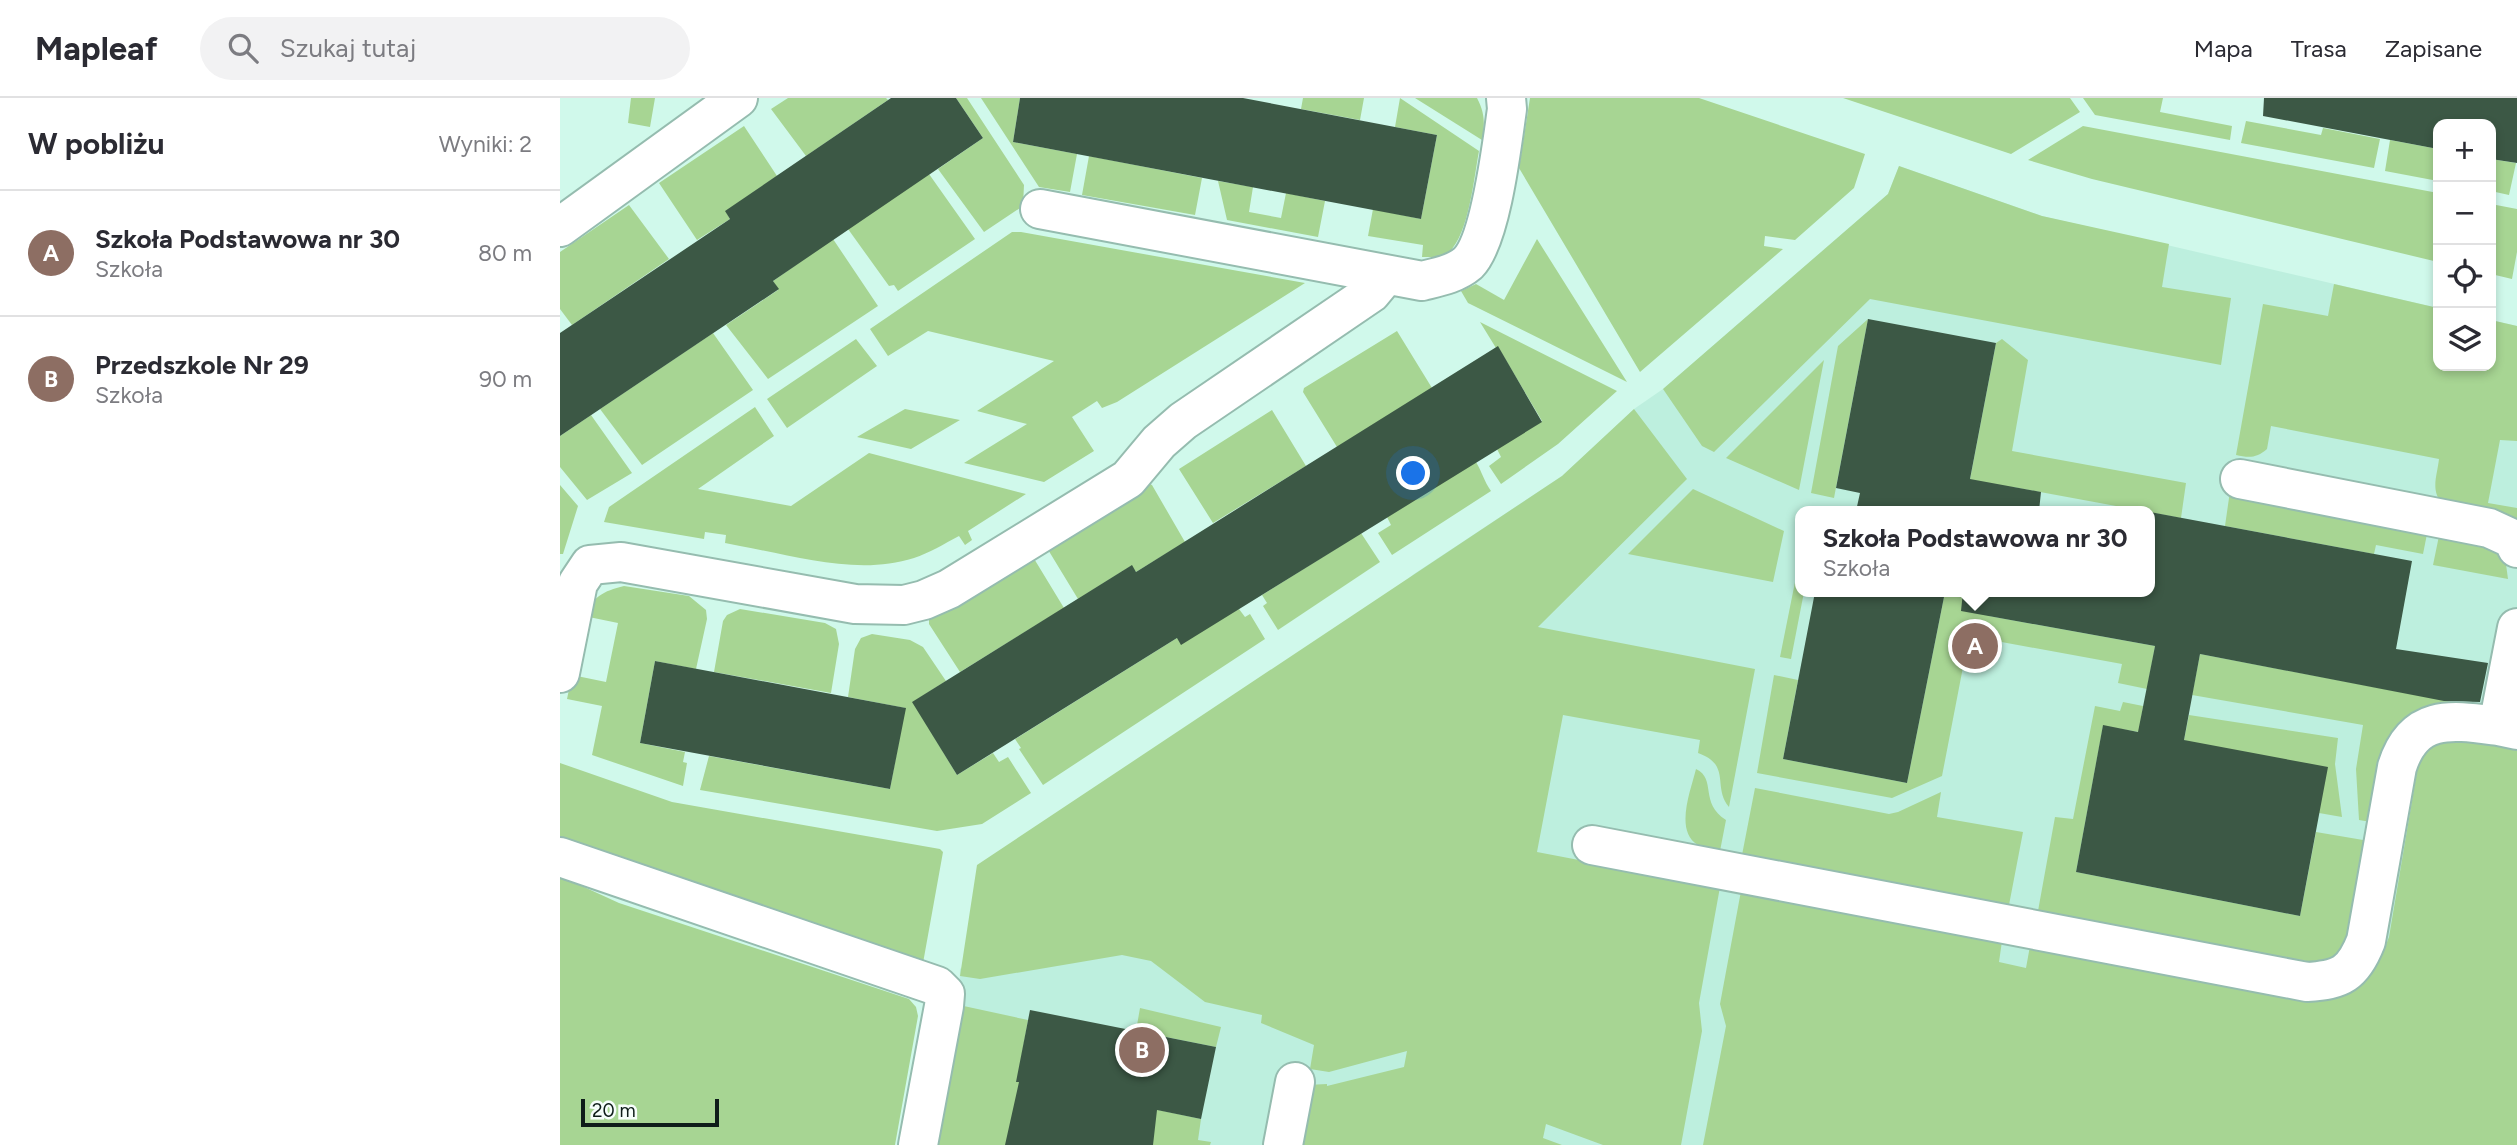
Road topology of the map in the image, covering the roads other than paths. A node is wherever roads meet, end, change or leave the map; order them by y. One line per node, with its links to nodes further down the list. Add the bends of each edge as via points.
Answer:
1 (738, 98): 4 (street)
2 (1506, 98): 5 (street, via 1489,216 1469,262 1452,273 1422,281)
3 (1040, 209): 5 (street)
4 (560, 227)
5 (1386, 275): 9 (street, via 1371,293 1183,421 1128,479 949,589 904,605 868,605 621,562 590,565 578,583)
6 (2240, 479): 7 (street, via 2489,528 2513,539)
7 (2517, 548)
8 (2517, 628): 10 (street)
9 (560, 673)
10 (2508, 728): 11 (street, via 2452,720 2411,737 2397,767 2366,941 2347,973 2329,981 2307,982)
11 (1592, 845)
12 (560, 857): 14 (street, via 937,986 945,994 944,1006)
13 (1295, 1082): 15 (street)
14 (918, 1145)
15 (1283, 1145)

